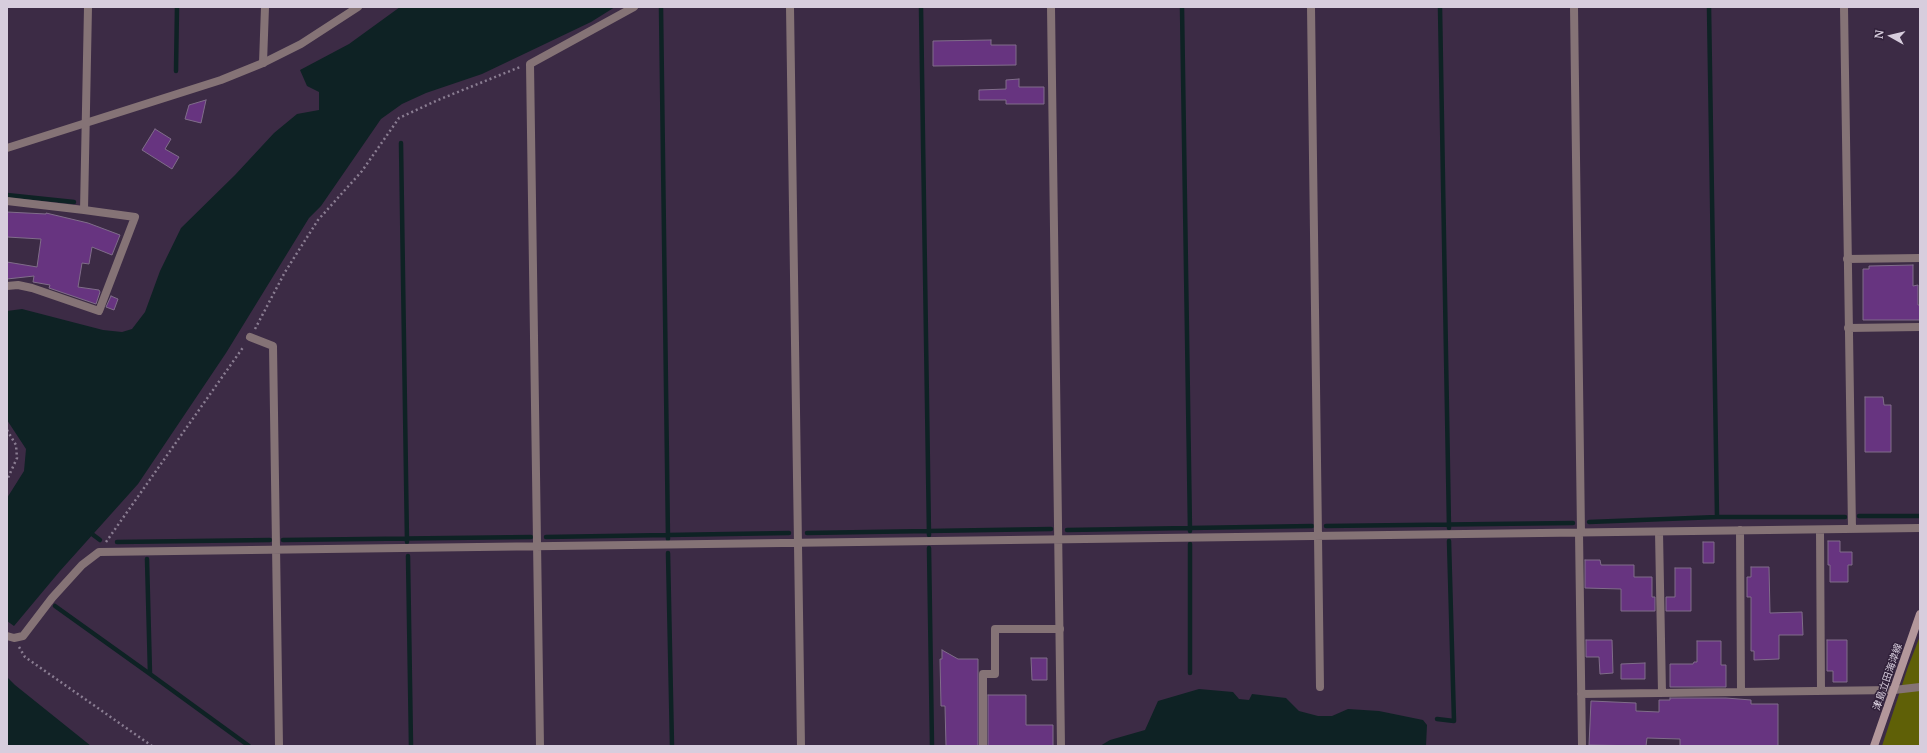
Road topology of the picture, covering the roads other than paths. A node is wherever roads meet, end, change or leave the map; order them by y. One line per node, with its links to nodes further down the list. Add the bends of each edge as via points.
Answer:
1 (88, 7): 11 (street)
2 (265, 7): 10 (street)
3 (358, 7): 10 (street, via 301,44)
4 (634, 7): 30 (street, via 530,64)
5 (790, 7): 29 (street)
6 (1051, 7): 28 (street)
7 (1311, 7): 27 (street)
8 (1574, 7): 26 (street)
9 (1844, 7): 16 (street)
10 (264, 63): 11 (street, via 187,91)
11 (85, 123): 12 (street); 14 (street)
12 (7, 148)
13 (7, 200): 14 (street)
14 (84, 210): 17 (street, via 135,217 99,311 32,288)
15 (1920, 258): 16 (street)
16 (1847, 259): 18 (street)
17 (7, 286)
18 (1848, 328): 19 (street); 22 (street)
19 (1920, 328)
20 (250, 337): 31 (street, via 273,346)
21 (1920, 528): 22 (street)
22 (1852, 529): 24 (street)
23 (1740, 530): 24 (street); 25 (street); 39 (street)
24 (1820, 530): 37 (street)
25 (1659, 532): 26 (street); 40 (street)
26 (1580, 533): 27 (street); 41 (street)
27 (1319, 536): 28 (street); 35 (street)
28 (1059, 540): 29 (street); 33 (street)
29 (798, 543): 30 (street); 44 (street)
30 (537, 546): 31 (street); 43 (street)
31 (277, 551): 34 (street, via 99,552 52,598 23,636); 42 (street)
32 (1920, 614): 38 (main road, 津島立田海津線)
33 (1060, 629): 45 (street, via 995,629 995,674 983,674); 46 (street)
34 (7, 636)
35 (1320, 687)
36 (1920, 688): 38 (street)
37 (1821, 690): 38 (street); 39 (street)
38 (1894, 690): 48 (main road, 津島立田海津線)
39 (1741, 692): 40 (street)
40 (1662, 693): 41 (street)
41 (1581, 694): 47 (street)
42 (279, 746)
43 (540, 746)
44 (801, 746)
45 (983, 746)
46 (1061, 746)
47 (1582, 746)
48 (1874, 746)

